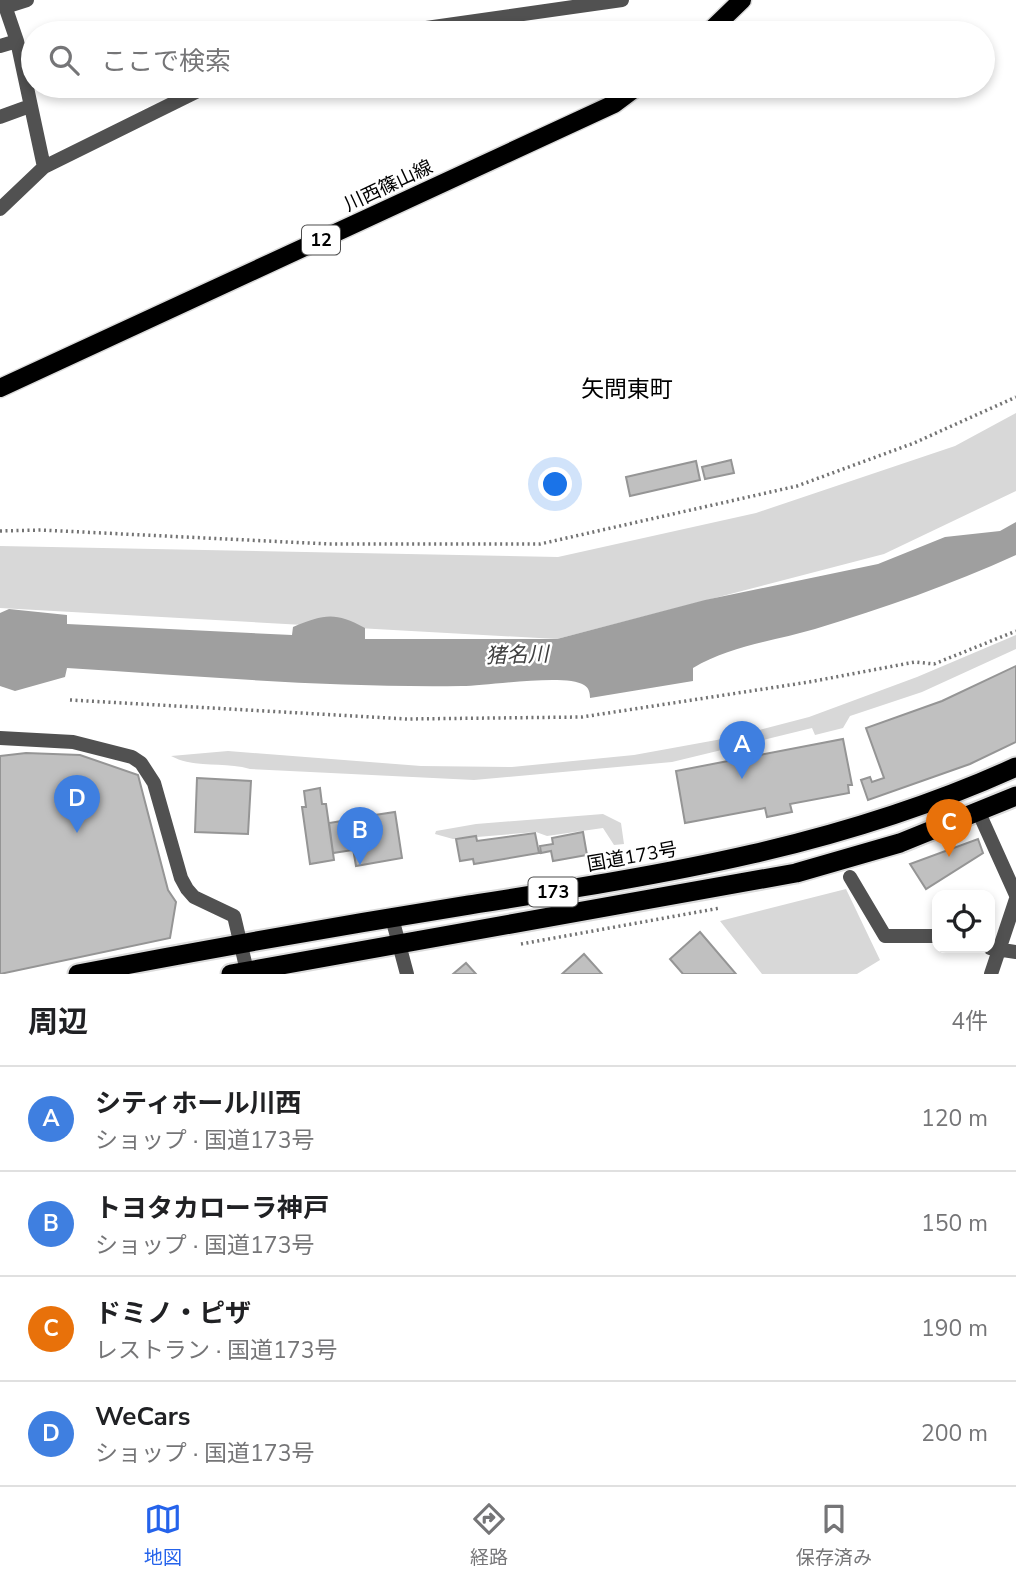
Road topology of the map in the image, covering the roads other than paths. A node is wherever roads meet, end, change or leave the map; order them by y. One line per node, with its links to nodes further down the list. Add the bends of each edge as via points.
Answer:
1 (27, 0): 4 (street)
2 (742, 0): 6 (main road)
3 (617, 1): 5 (street)
4 (4, 3): 7 (street)
5 (476, 21)
6 (720, 21)
7 (17, 41): 8 (street); 9 (street)
8 (0, 46)
9 (21, 61)
10 (28, 98): 13 (street)
11 (184, 98): 15 (street)
12 (622, 98): 17 (main road, 川西篠山線 / 12)
13 (30, 106): 14 (street); 15 (street)
14 (0, 117)
15 (44, 167): 16 (street)
16 (0, 209)
17 (0, 388)
18 (0, 738): 26 (street, via 73,742 141,763 154,783 181,878 194,897 234,916)
19 (1016, 767): 24 (highway, 国道173号 / 173, via 886,819 747,858)
20 (1016, 796): 21 (highway, 173)
21 (979, 813): 23 (street); 27 (highway, 173, via 900,843 796,873)
22 (850, 877): 25 (street, via 885,936)
23 (1016, 897): 28 (street)
24 (392, 918): 26 (highway, 国道173号 / 173); 27 (street)
25 (932, 936)
26 (240, 943): 32 (street); 33 (highway, 国道173号 / 173)
27 (397, 944): 32 (highway, 173); 34 (street)
28 (995, 947)
29 (995, 949): 31 (street)
30 (994, 953): 35 (street)
31 (1016, 953)
32 (239, 972)
33 (78, 974)
34 (407, 974)
35 (991, 974)

